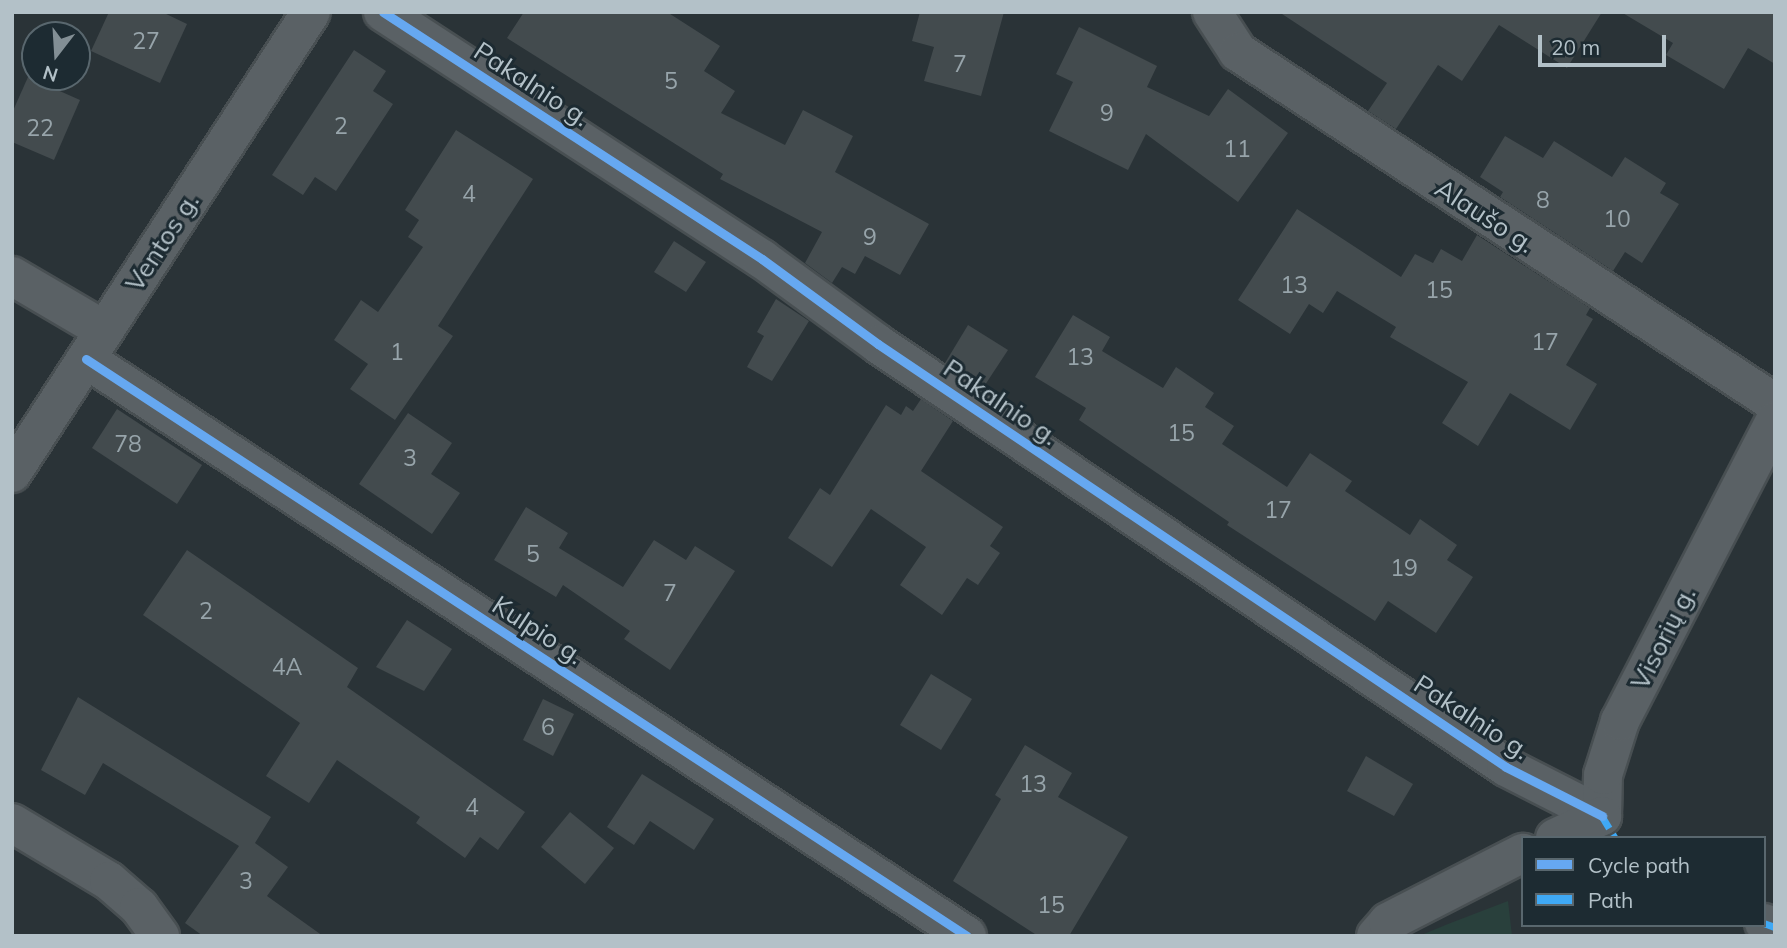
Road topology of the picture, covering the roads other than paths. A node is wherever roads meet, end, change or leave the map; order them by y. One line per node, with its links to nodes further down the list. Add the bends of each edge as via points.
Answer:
1 (311, 12): 5 (street, Ventos g.)
2 (383, 12): 10 (street, Pakalnio g., via 762,259 878,344 1506,767)
3 (1212, 12): 6 (street, Alaušo g., via 1238,52)
4 (12, 276): 5 (street, Kulpio g.)
5 (95, 345): 8 (street, Ventos g.); 14 (street, Kulpio g.)
6 (1775, 403)
7 (1775, 421): 10 (street, Visorių g., via 1620,721 1603,775)
8 (12, 472)
9 (12, 824): 13 (street, via 109,881 139,907)
10 (1609, 827): 11 (street)
11 (1565, 836)
12 (1521, 854): 15 (street, via 1388,922)
13 (160, 936)
14 (967, 936)
15 (1376, 936)

